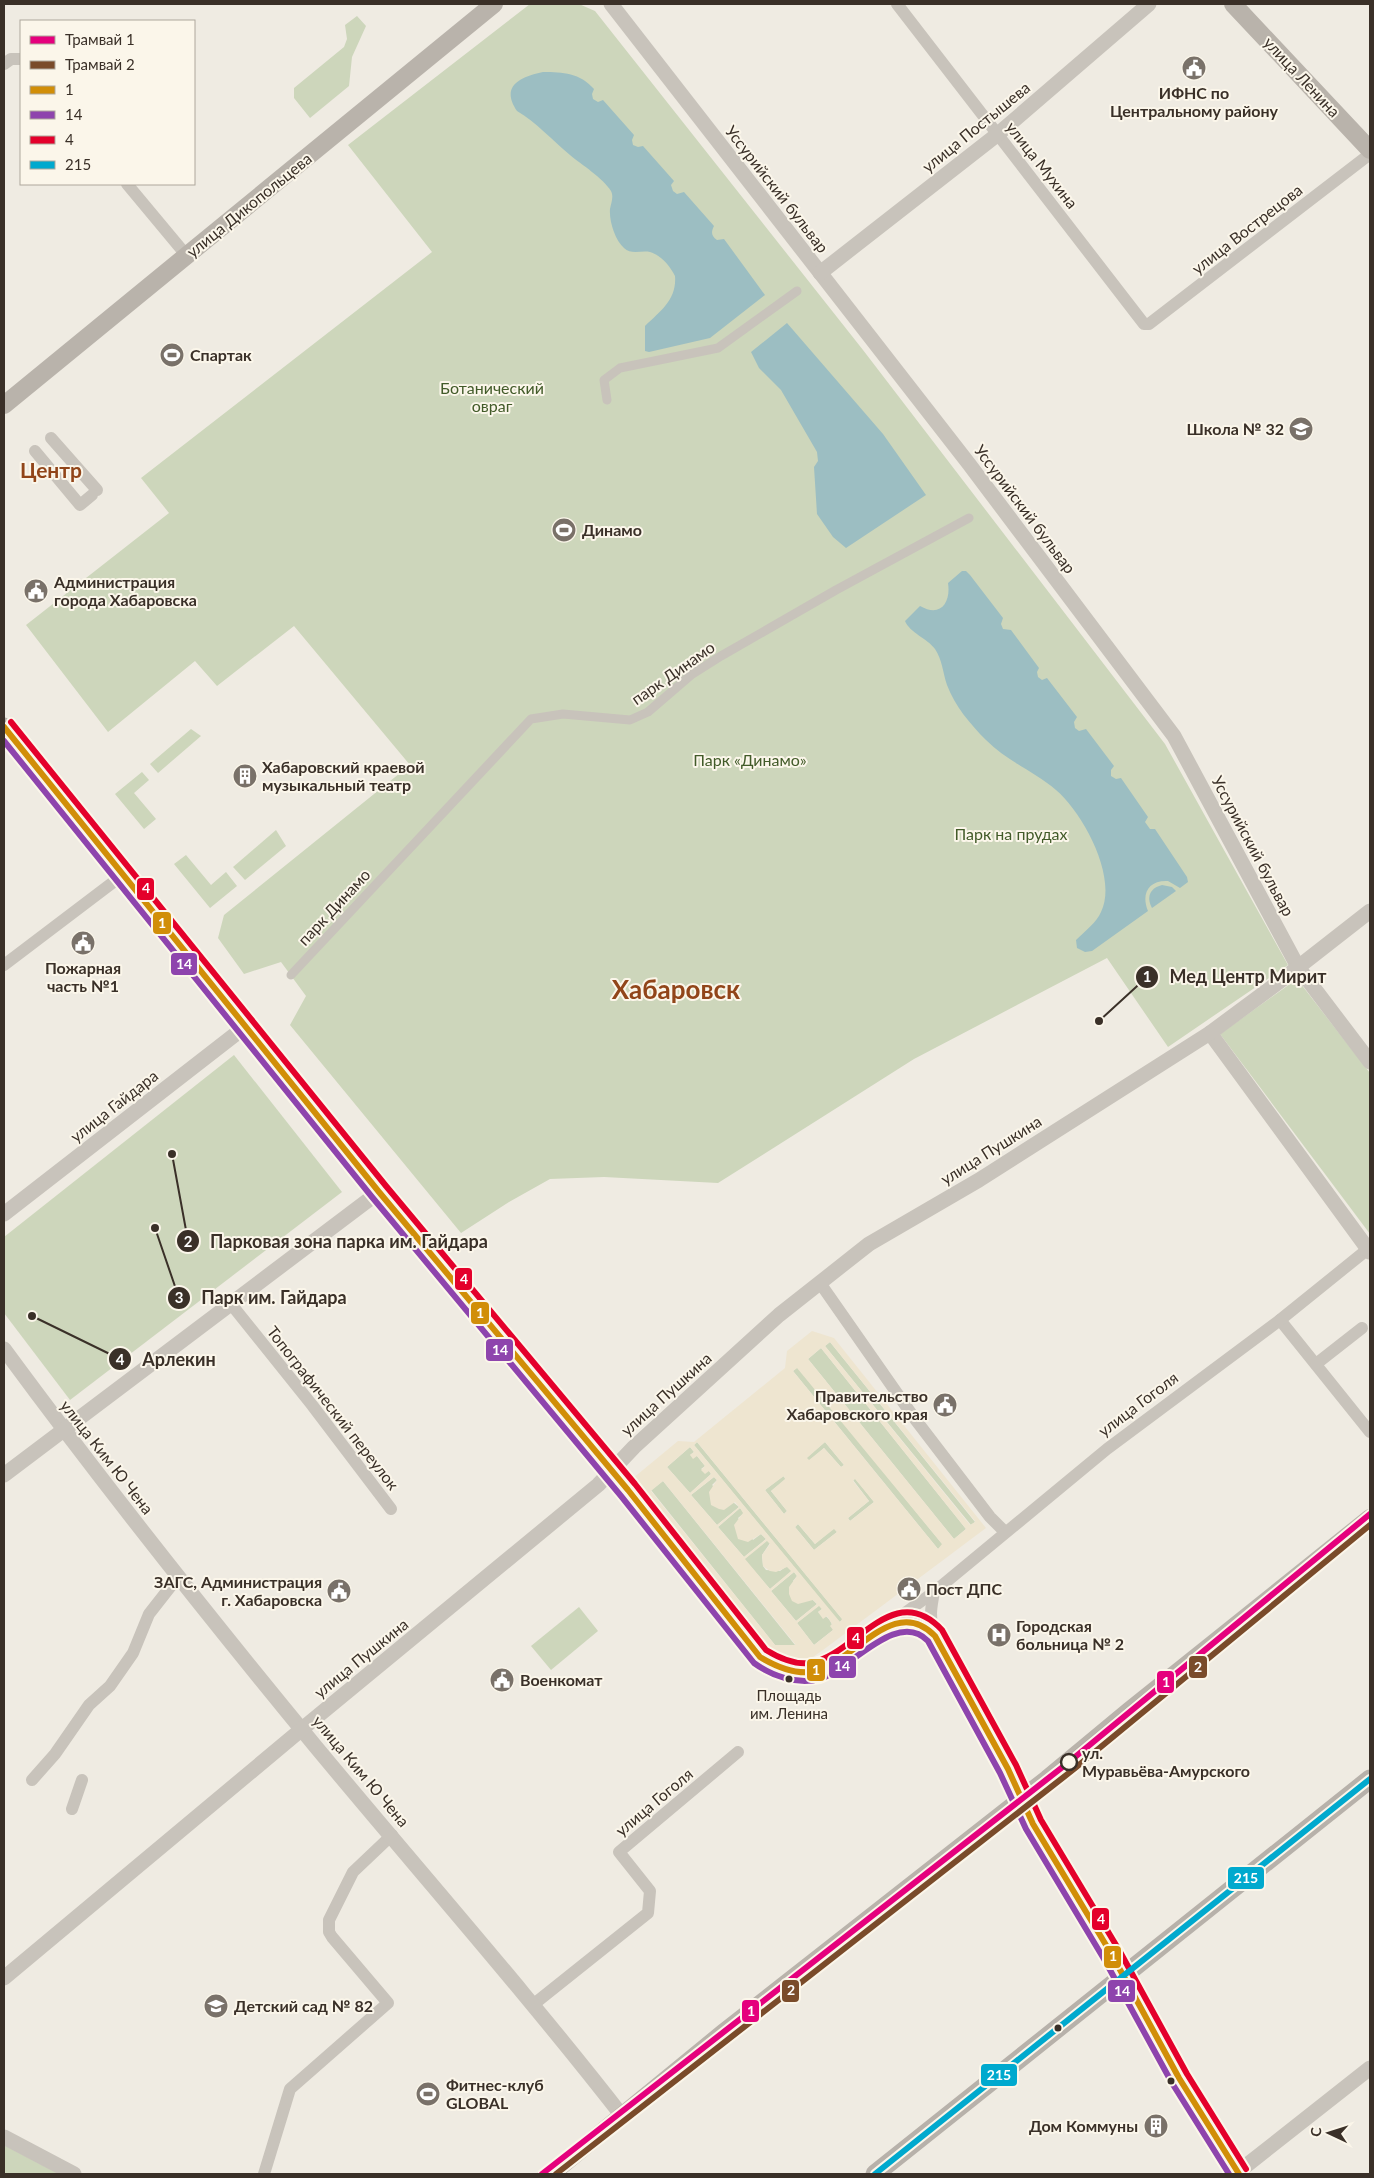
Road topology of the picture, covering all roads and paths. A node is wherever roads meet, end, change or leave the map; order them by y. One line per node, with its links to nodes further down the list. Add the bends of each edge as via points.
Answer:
1 (494, 4): 12 (main road, улица Дикопольцева)
2 (611, 4): 13 (street, Уссурийский бульвар)
3 (897, 4): 8 (street, улица Мухина)
4 (1149, 4): 8 (street, улица Постышева)
5 (1233, 4): 9 (main road, улица Ленина)
6 (20, 59): 7 (street, via 11,59)
7 (4, 64)
8 (998, 134): 13 (street, улица Постышева); 15 (street, улица Мухина)
9 (1370, 150)
10 (1370, 154): 15 (street, улица Вострецова, via 1149,324)
11 (128, 185): 12 (street)
12 (187, 256): 17 (main road, улица Дикопольцева)
13 (820, 273): 27 (street, Уссурийский бульвар, via 1174,736)
14 (797, 292): 16 (street, via 718,348 620,368 604,380)
15 (1142, 322)
16 (607, 400)
17 (4, 405)
18 (51, 438): 20 (street)
19 (35, 451): 21 (street)
20 (71, 461): 21 (street); 21 (street, via 95,493 80,505)
21 (55, 474)
22 (969, 518): 28 (street, парк Динамо, via 721,656 691,675 648,712 630,720 563,714 531,719)
23 (4, 727): 24 (main road)
24 (124, 874): 26 (street); 29 (main road)
25 (1370, 910): 27 (street, улица Пушкина)
26 (4, 965)
27 (1298, 967): 30 (street, улица Пушкина); 31 (street, Уссурийский бульвар)
28 (291, 975)
29 (246, 1026): 32 (main road); 33 (street, улица Гайдара)
30 (1210, 1033): 34 (street); 35 (street, улица Пушкина, via 979,1180 869,1244)
31 (1370, 1062)
32 (379, 1192): 36 (street); 43 (main road)
33 (4, 1214)
34 (1369, 1250): 37 (street, улица Гоголя)
35 (820, 1283): 43 (street, улица Пушкина, via 779,1315); 47 (street, via 915,1419)
36 (231, 1304): 41 (street); 45 (street, Топографический переулок)
37 (1280, 1320): 40 (street); 47 (street, улица Гоголя, via 1154,1412)
38 (1362, 1328): 40 (street)
39 (4, 1349): 41 (street, улица Ким Ю Чена)
40 (1316, 1364): 42 (street)
41 (64, 1430): 44 (street); 48 (street, улица Ким Ю Чена)
42 (1370, 1432)
43 (611, 1471): 50 (main road, via 760,1657 769,1663 793,1670 818,1670); 52 (street, улица Пушкина, via 591,1491)
44 (4, 1474)
45 (391, 1509)
46 (1370, 1518): 57 (main road)
47 (1005, 1532): 49 (street, улица Гоголя)
48 (178, 1576): 52 (street, улица Ким Ю Чена); 55 (street, via 149,1614 133,1653 110,1686 89,1705 56,1754)
49 (934, 1592): 50 (street, улица Гоголя); 51 (street, via 931,1624)
50 (883, 1629): 51 (main road, via 908,1623 924,1626)
51 (935, 1636): 57 (main road)
52 (302, 1729): 59 (street, улица Ким Ю Чена); 61 (street, улица Пушкина)
53 (738, 1752): 62 (street, улица Гоголя, via 619,1852 650,1891 648,1913)
54 (1370, 1778): 60 (main road)
55 (32, 1780)
56 (82, 1780): 58 (street)
57 (1022, 1799): 60 (main road, via 1033,1824); 64 (main road, via 723,2033)
58 (72, 1809)
59 (392, 1835): 62 (street, улица Ким Ю Чена); 67 (street, via 353,1872 331,1913 328,1926 332,1937 388,2002 290,2089)
60 (1124, 1976): 69 (main road); 70 (main road, via 1179,2078)
61 (4, 1978)
62 (534, 2004): 64 (street, улица Ким Ю Чена)
63 (1370, 2068): 70 (street)
64 (623, 2117): 68 (main road)
65 (4, 2137): 66 (street)
66 (74, 2174)
67 (264, 2174)
68 (552, 2174)
69 (875, 2174)
70 (1238, 2174)

